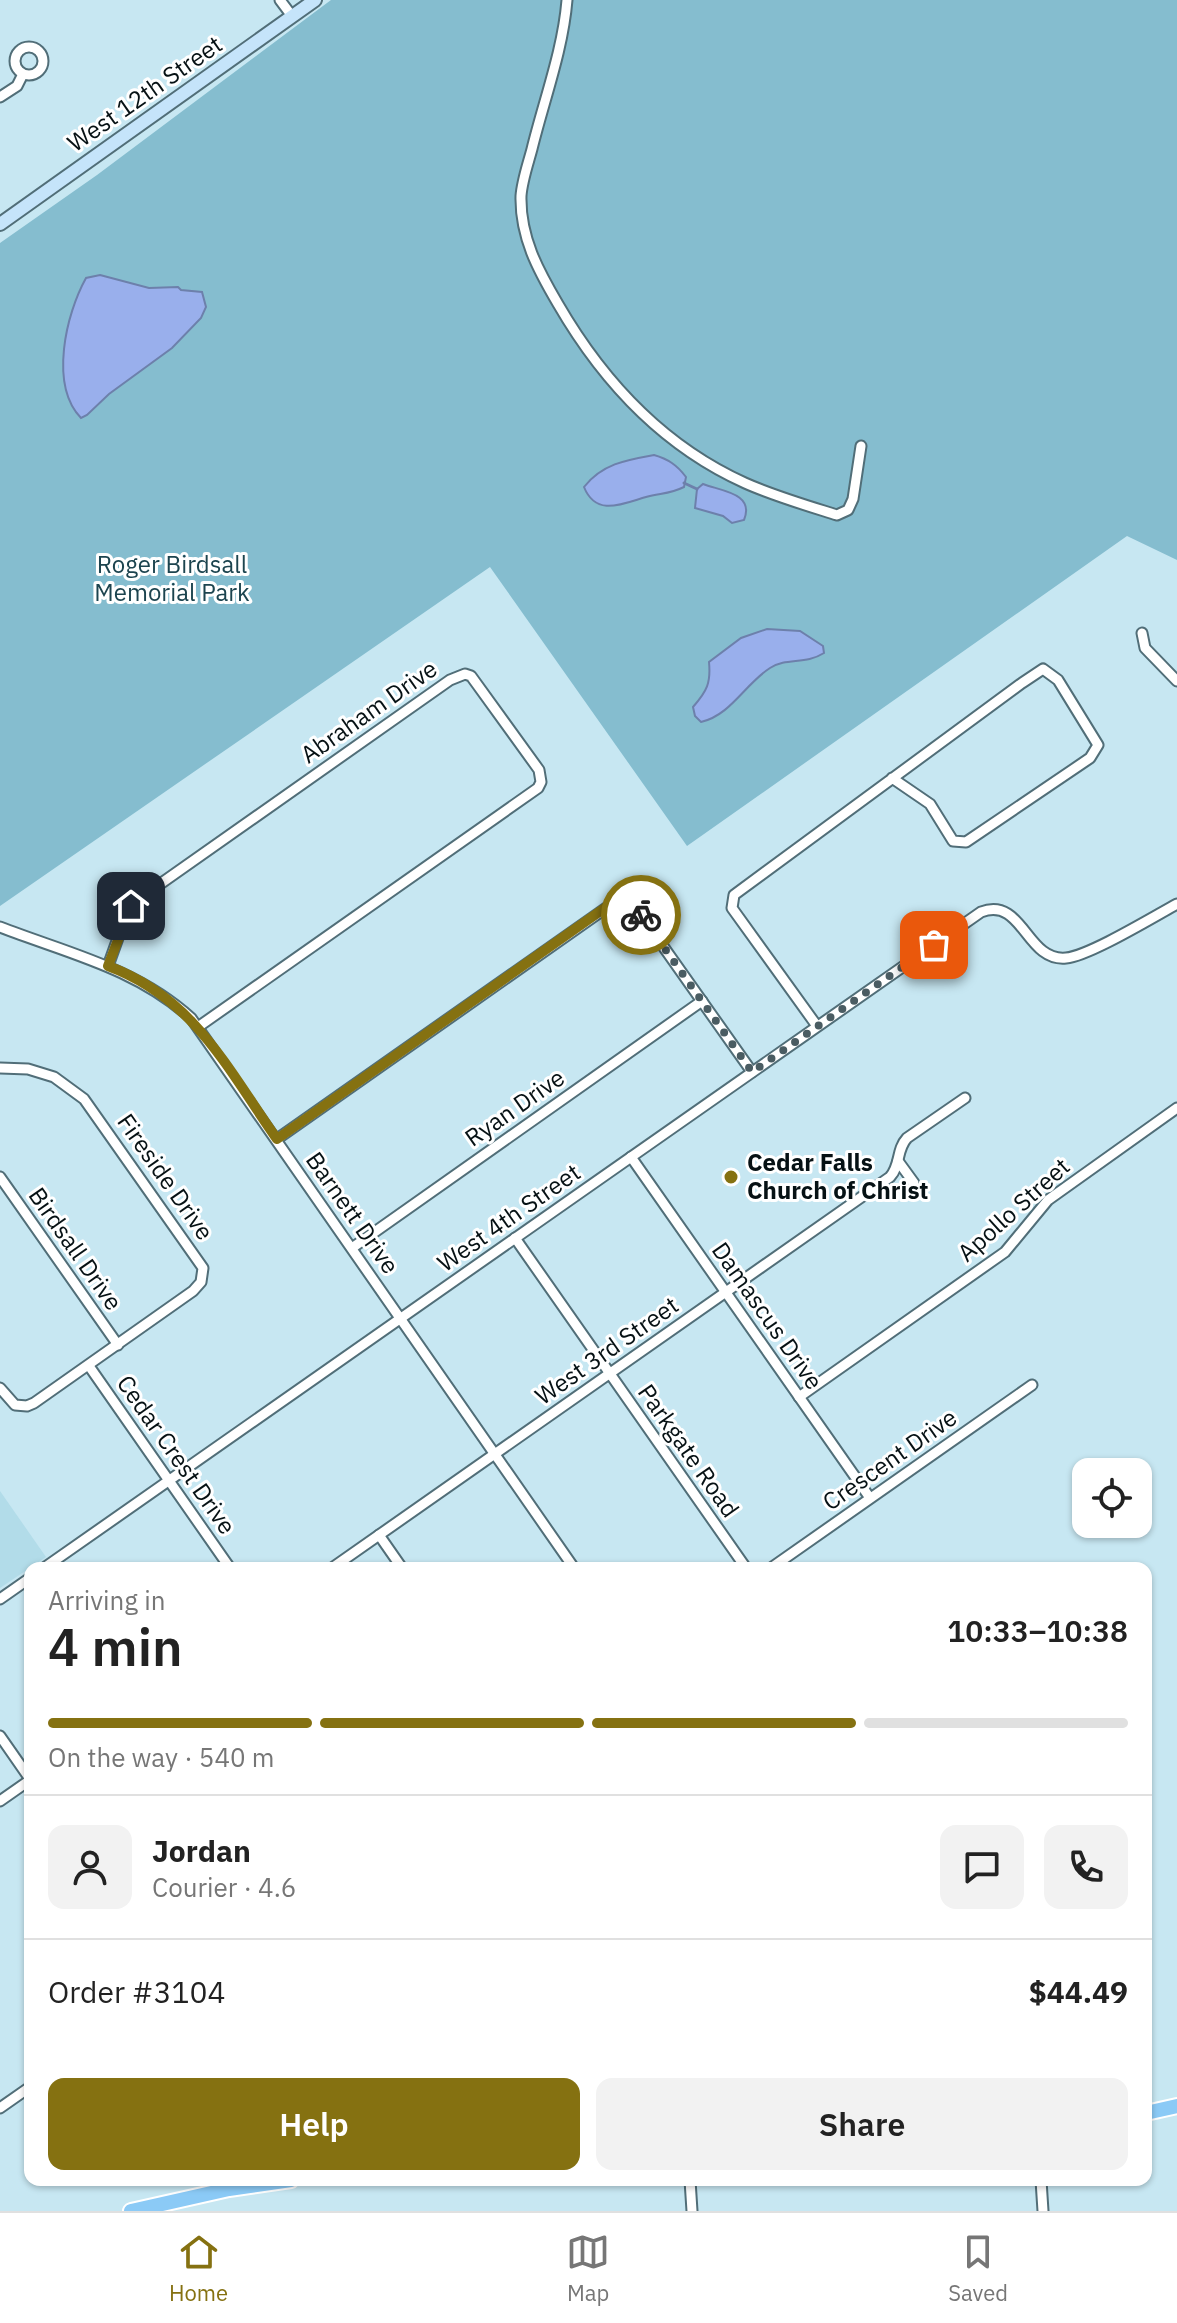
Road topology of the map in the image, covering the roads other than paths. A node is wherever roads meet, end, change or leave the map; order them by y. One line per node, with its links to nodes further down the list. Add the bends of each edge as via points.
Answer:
1 (280, 0): 4 (street)
2 (315, 0): 4 (main road, West 12th Street)
3 (567, 0): 8 (street, via 521,194 531,254 577,336 645,417 706,462 781,498 837,515 848,510)
4 (292, 16): 7 (main road, West 12th Street)
5 (23, 74): 6 (street, via 17,86)
6 (0, 97)
7 (0, 224)
8 (861, 446)
9 (1142, 633): 10 (street, via 1145,648)
10 (1177, 681)
11 (892, 778): 11 (street, via 930,804 953,841 966,842 1090,758 1098,745 1058,680 1043,669); 16 (street, via 731,900)
12 (1177, 904): 16 (street, West 4th Street, via 1064,958 1042,952 1012,915 1000,909 981,912)
13 (0, 927): 14 (street, Barnett Drive)
14 (108, 966): 17 (street, Barnett Drive, via 155,989); 17 (street, Abraham Drive, via 136,901 450,680 471,676 539,770 538,788)
15 (702, 1001): 19 (street); 22 (street, via 636,908 624,901 609,905); 28 (street, Ryan Drive)
16 (817, 1026): 19 (street, West 4th Street)
17 (198, 1027): 22 (street, Barnett Drive)
18 (0, 1068): 31 (street, Fireside Drive, via 54,1077 84,1099 201,1262 203,1276 197,1287)
19 (752, 1072): 23 (street, West 4th Street)
20 (965, 1098): 24 (street, West 3rd Street, via 907,1138)
21 (1177, 1108): 36 (street, Apollo Street, via 1048,1200 1005,1252)
22 (277, 1139): 28 (street, Barnett Drive)
23 (631, 1157): 27 (street, West 4th Street); 29 (street, Damascus Drive)
24 (898, 1161): 26 (street); 29 (street, West 3rd Street, via 890,1177)
25 (0, 1177): 31 (street, Birdsall Drive)
26 (914, 1183)
27 (515, 1238): 30 (street, West 4th Street); 33 (street, Parkgate Road)
28 (352, 1248): 30 (street, Barnett Drive)
29 (726, 1292): 33 (street, West 3rd Street); 36 (street, Damascus Drive)
30 (401, 1318): 37 (street, Barnett Drive); 38 (street, West 4th Street)
31 (118, 1345): 32 (street, Fireside Drive)
32 (89, 1366): 35 (street, Fireside Drive, via 27,1406 15,1405); 38 (street, Cedar Crest Drive)
33 (610, 1373): 37 (street, West 3rd Street); 46 (street, Parkgate Road)
34 (1032, 1385): 39 (street, Crescent Drive)
35 (0, 1388)
36 (799, 1397): 39 (street, Damascus Drive)
37 (495, 1454): 40 (street, West 3rd Street); 45 (street, Barnett Drive)
38 (169, 1480): 41 (street, West 4th Street); 42 (street, Cedar Crest Drive)
39 (870, 1498): 47 (street, Crescent Drive)
40 (379, 1535): 43 (street, West 3rd Street); 44 (street)
41 (53, 1562)
42 (226, 1562)
43 (341, 1562)
44 (398, 1562)
45 (570, 1562)
46 (742, 1562)
47 (779, 1562)
48 (24, 1582): 49 (street)
49 (0, 1599)
50 (0, 1736): 51 (street)
51 (24, 1771)
52 (24, 1784): 53 (street)
53 (0, 1801)
54 (24, 2091): 56 (street)
55 (1177, 2106): 57 (main road)
56 (0, 2108)
57 (1152, 2112)
58 (250, 2186): 61 (main road)
59 (690, 2186): 62 (street)
60 (1041, 2186): 63 (street)
61 (131, 2211)
62 (692, 2211)
63 (1043, 2211)

